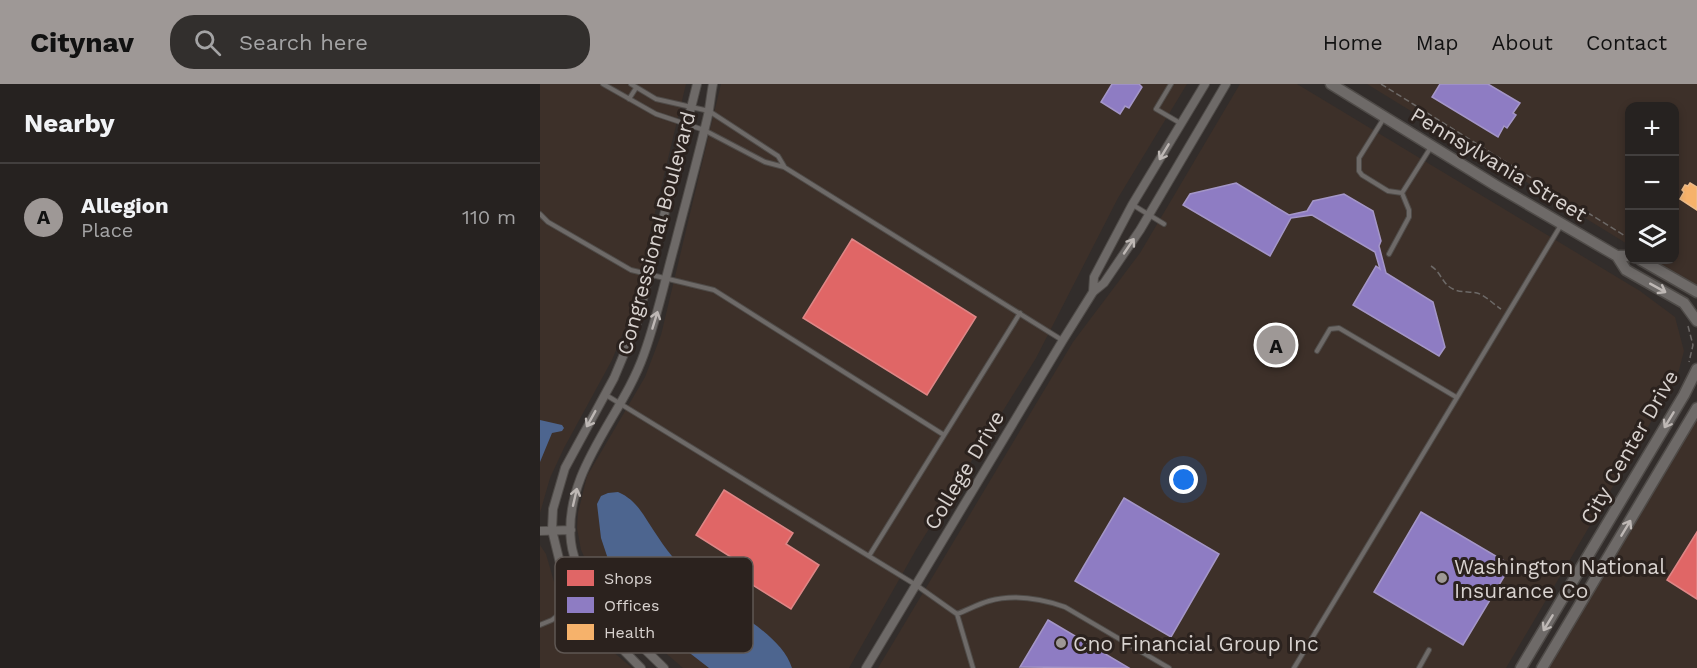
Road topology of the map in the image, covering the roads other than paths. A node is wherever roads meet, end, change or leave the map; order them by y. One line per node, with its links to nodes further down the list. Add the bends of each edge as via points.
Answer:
1 (603, 84): 10 (lane)
2 (631, 84): 9 (lane)
3 (697, 84): 11 (street, Congressional Boulevard)
4 (713, 84): 12 (street, Congressional Boulevard)
5 (1171, 84): 14 (lane, via 1156,108)
6 (1205, 84): 14 (street, College Drive)
7 (1226, 84): 22 (street, College Drive)
8 (1331, 84): 13 (street, Pennsylvania Street)
9 (636, 88): 10 (lane); 11 (lane, via 656,99)
10 (629, 99): 15 (lane)
11 (692, 106): 12 (lane); 15 (street, Congressional Boulevard)
12 (709, 111): 16 (street, Congressional Boulevard); 18 (lane, via 778,156)
13 (1384, 117): 17 (street, Pennsylvania Street); 19 (lane, via 1359,158 1359,171 1388,191)
14 (1181, 123): 20 (street, College Drive, one-way to 20)
15 (687, 125): 16 (lane); 29 (street, Congressional Boulevard)
16 (704, 130): 18 (lane, via 765,162); 30 (street, Congressional Boulevard)
17 (1431, 146): 19 (lane); 24 (street, Pennsylvania Street)
18 (784, 167): 33 (lane)
19 (1402, 193): 25 (lane, via 1408,216)
20 (1132, 205): 22 (lane); 31 (street, College Drive, via 1094,278)
21 (540, 214): 29 (lane, via 631,270)
22 (1148, 215): 23 (lane); 31 (street, College Drive, one-way to 22, via 1104,283)
23 (1164, 224)
24 (1561, 225): 26 (street, Pennsylvania Street); 39 (lane)
25 (1389, 254)
26 (1617, 256): 27 (street, Pennsylvania Street); 34 (street, Pennsylvania Street, one-way to 34, via 1626,270 1684,303)
27 (1625, 256)
28 (1648, 264): 32 (street)
29 (649, 276): 30 (lane); 38 (street, Congressional Boulevard, via 637,322)
30 (666, 278): 40 (street, Congressional Boulevard, one-way to 30, via 644,356); 42 (lane, via 714,290)
31 (1094, 292): 35 (street, College Drive)
32 (1697, 292)
33 (1020, 314): 35 (lane); 42 (lane)
34 (1697, 321)
35 (1063, 340): 49 (street, College Drive)
36 (1317, 351): 39 (lane, via 1330,329 1339,328)
37 (1692, 368): 63 (street, City Center Drive, one-way to 63, via 1684,395)
38 (604, 394): 40 (lane); 45 (street, Congressional Boulevard, one-way to 45, via 565,468 553,509)
39 (1456, 397): 61 (lane)
40 (620, 402): 43 (street, Congressional Boulevard, one-way to 40, via 579,479); 46 (lane)
41 (1697, 408): 64 (street, City Center Drive, one-way to 41)
42 (944, 435): 46 (lane)
43 (571, 530): 45 (street); 48 (street, Congressional Boulevard)
44 (540, 531): 45 (street)
45 (552, 531): 47 (street, Congressional Boulevard)
46 (869, 556): 49 (lane)
47 (558, 557)
48 (576, 557)
49 (915, 585): 50 (lane); 58 (street, College Drive)
50 (957, 614): 59 (lane); 60 (lane, via 989,601 1048,601)
51 (555, 618): 52 (lane)
52 (540, 625)
53 (1429, 650): 62 (lane)
54 (649, 653): 57 (street, Congressional Boulevard)
55 (628, 655): 56 (street, Congressional Boulevard)
56 (641, 668)
57 (664, 668)
58 (866, 668)
59 (973, 668)
60 (1169, 668)
61 (1294, 668)
62 (1419, 668)
63 (1521, 668)
64 (1542, 668)

